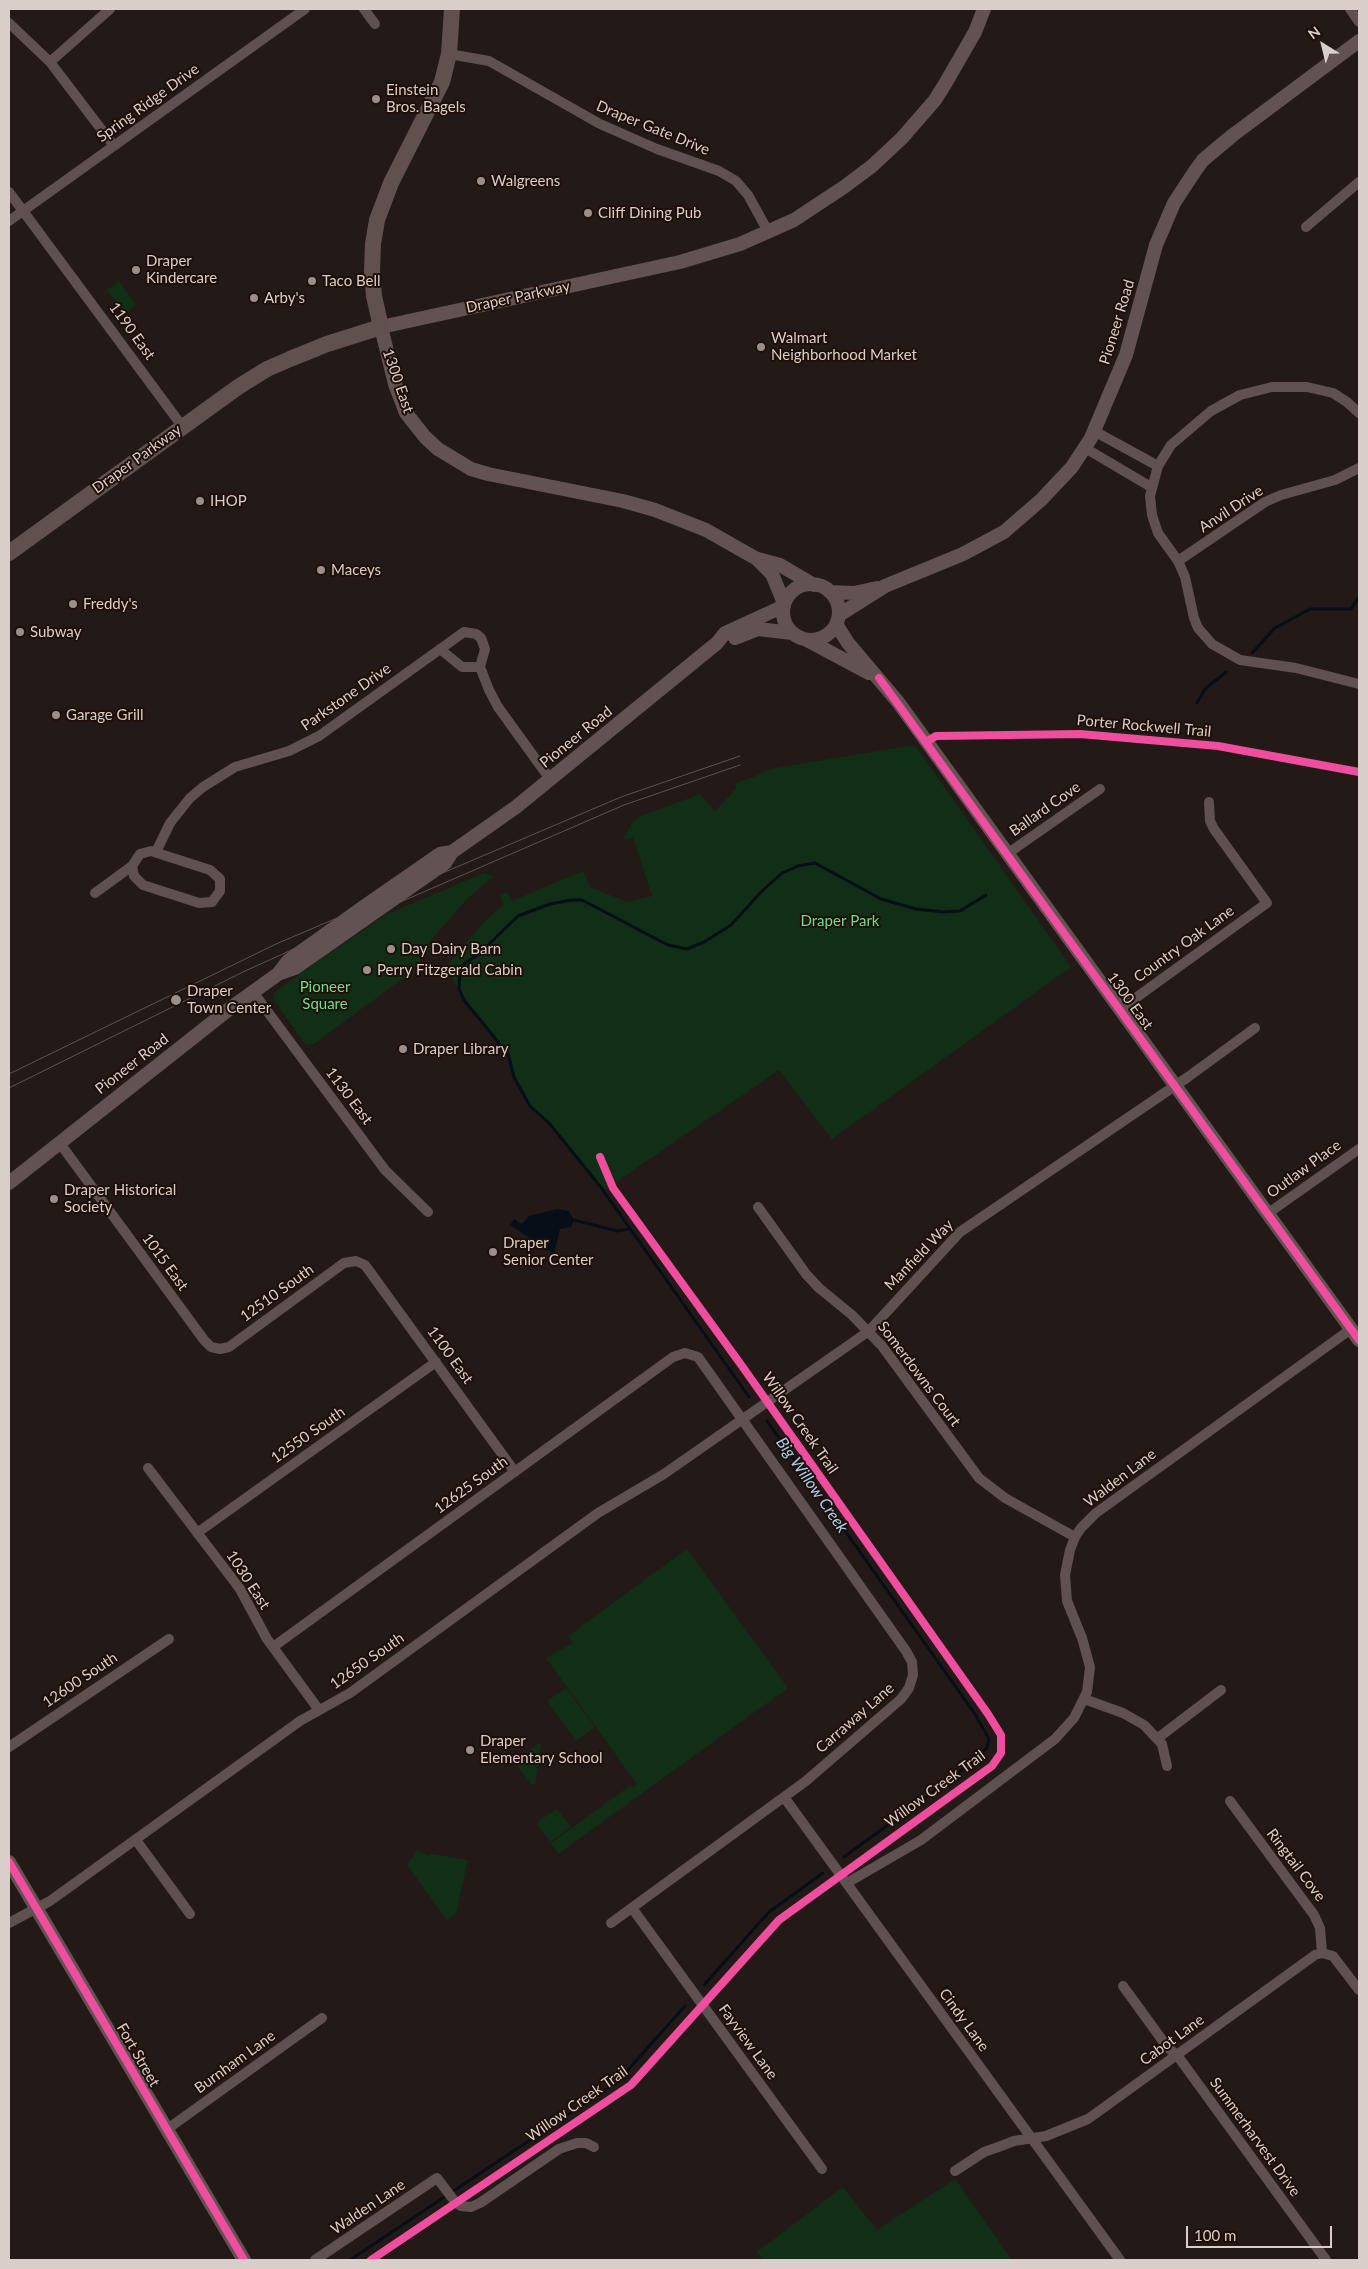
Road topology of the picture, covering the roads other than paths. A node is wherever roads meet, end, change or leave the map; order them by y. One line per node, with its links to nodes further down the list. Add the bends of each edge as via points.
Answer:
1 (110, 9): 12 (street)
2 (305, 9): 13 (street, Spring Ridge Drive)
3 (364, 9): 9 (street)
4 (452, 9): 11 (main road, 1300 East)
5 (984, 9): 19 (main road, Draper Parkway, via 975,32 935,100 902,138 844,187 794,220)
6 (1350, 9): 7 (street)
7 (1359, 22)
8 (9, 23): 12 (street)
9 (375, 24)
10 (1359, 41): 23 (main road, Pioneer Road, via 1233,134 1195,171 1174,203 1156,246 1126,355)
11 (450, 54): 19 (street, Draper Gate Drive, via 489,61 600,124 719,171 736,181 748,195); 20 (main road, 1300 East, via 437,96 391,183 377,220 372,270)
12 (50, 62): 13 (street)
13 (114, 146): 16 (street, Spring Ridge Drive)
14 (1359, 182): 18 (street)
15 (9, 192): 16 (street, 1190 East)
16 (23, 211): 17 (street, Spring Ridge Drive); 22 (street, 1190 East)
17 (9, 221)
18 (1306, 227)
19 (769, 232): 20 (main road, Draper Parkway, via 680,262)
20 (381, 327): 22 (main road, Draper Parkway, via 327,344 267,369); 29 (main road, 1300 East, via 406,413 425,437 452,458 488,474 655,510 706,530)
21 (1359, 413): 25 (street, via 1342,398 1325,390 1289,386 1240,394 1211,411 1171,445)
22 (182, 426): 28 (main road, Draper Parkway)
23 (1094, 431): 24 (main road, Pioneer Road); 25 (street)
24 (1084, 448): 27 (street); 32 (main road, Pioneer Road, via 1072,468 1004,532 963,554)
25 (1158, 466): 27 (street)
26 (1359, 468): 30 (street, Anvil Drive, via 1335,480 1265,502)
27 (1151, 487): 30 (street, via 1150,505 1155,524)
28 (9, 553)
29 (757, 559): 31 (main road, 1300 East, via 780,565); 34 (main road, 1300 East, via 772,574)
30 (1178, 561): 42 (street, via 1186,578 1198,628 1222,651 1247,662 1296,668)
31 (814, 585): 33 (main road); 34 (main road, via 802,586 791,592)
32 (886, 586): 33 (main road, Pioneer Road, via 854,593); 35 (main road, Pioneer Road)
33 (830, 592): 35 (main road, via 838,606)
34 (784, 604): 36 (main road, via 783,616); 38 (main road, Pioneer Road, via 725,633)
35 (837, 620): 37 (main road, via 829,633 818,639); 41 (main road, 1300 East, via 848,643)
36 (792, 633): 37 (main road); 38 (main road, Pioneer Road, via 758,629)
37 (806, 640): 41 (main road, 1300 East)
38 (717, 643): 43 (main road, Pioneer Road)
39 (440, 649): 40 (street, via 462,666); 40 (street, Parkstone Drive, via 464,632 476,634 485,649); 46 (street, Parkstone Drive, via 320,736 288,751 235,767 204,787 190,798 170,823)
40 (480, 668): 43 (street, via 498,707)
41 (879, 678): 47 (main road, 1300 East)
42 (1359, 684)
43 (550, 779): 50 (main road, Pioneer Road, via 452,852 445,863 295,968 278,974)
44 (1100, 789): 47 (street, Ballard Cove)
45 (1208, 802): 51 (street, Country Oak Lane, via 1214,829 1267,903)
46 (156, 852): 48 (street, via 140,854); 48 (street, via 216,874 221,885 216,898 212,902 199,903 143,885 134,876)
47 (1007, 854): 51 (main road, 1300 East)
48 (132, 866): 49 (street)
49 (94, 893)
50 (253, 992): 54 (main road, Pioneer Road); 58 (street, 1130 East, via 385,1170)
51 (1119, 1010): 53 (main road, 1300 East)
52 (1255, 1028): 53 (street, Manfield Way)
53 (1174, 1085): 59 (main road, 1300 East); 61 (street, Manfield Way, via 960,1232)
54 (59, 1142): 56 (main road, Pioneer Road); 63 (street, 1015 East, via 204,1340)
55 (1359, 1148): 59 (street, Outlaw Place)
56 (9, 1183)
57 (758, 1206): 61 (street, Somerdowns Court, via 806,1274)
58 (428, 1212)
59 (1267, 1214): 62 (main road, 1300 East)
60 (356, 1261): 63 (street, 12510 South, via 341,1265 229,1346); 65 (street, 1100 East, via 369,1269)
61 (868, 1331): 66 (street, Manfield Way); 70 (street, Somerdowns Court, via 979,1478 1005,1498)
62 (1355, 1335): 70 (street, Walden Lane, via 1096,1513)
63 (216, 1348)
64 (689, 1353): 66 (street, Carraway Lane, via 701,1361); 68 (street, 12625 South, via 674,1357)
65 (436, 1362): 68 (street, 1100 East); 69 (street, 12550 South)
66 (742, 1421): 75 (street, 12650 South, via 655,1480 605,1508 350,1693); 79 (street, Carraway Lane, via 906,1651 913,1668 909,1688 901,1699)
67 (148, 1468): 69 (street, 1030 East)
68 (515, 1472): 72 (street, 12625 South)
69 (197, 1533): 72 (street, 1030 East, via 240,1589)
70 (1075, 1537): 74 (street, Walden Lane, via 1067,1563 1065,1588 1089,1659 1089,1683)
71 (168, 1638): 77 (street, 12600 South)
72 (273, 1647): 75 (street, 1030 East)
73 (1221, 1690): 76 (street)
74 (1084, 1699): 76 (street, via 1133,1718); 83 (street, Walden Lane, via 1068,1726 1048,1745 921,1840)
75 (319, 1710): 81 (street, 12650 South, via 300,1720)
76 (1158, 1738): 78 (street, via 1165,1750)
77 (9, 1747)
78 (1167, 1766)
79 (784, 1797): 83 (street, Cindy Lane); 85 (street, Carraway Lane)
80 (1230, 1801): 89 (street, Ringtail Cove, via 1314,1915 1320,1928)
81 (136, 1840): 84 (street, 12650 South); 86 (street)
82 (9, 1862): 84 (main road, Fort Street)
83 (847, 1883): 95 (street, Cindy Lane)
84 (36, 1908): 87 (street, 12650 South); 94 (main road, Fort Street)
85 (632, 1908): 88 (street, Carraway Lane); 97 (street, Fayview Lane)
86 (190, 1914)
87 (9, 1923)
88 (611, 1923)
89 (1322, 1953): 91 (street, via 1336,1959); 93 (street, Cabot Lane)
90 (1123, 1986): 93 (street, Summerharvest Drive, via 1168,2048)
91 (1359, 1990)
92 (322, 2018): 94 (street, Burnham Lane)
93 (1177, 2055): 95 (street, Cabot Lane, via 1088,2118); 99 (street, Summerharvest Drive)
94 (166, 2130): 100 (main road, Fort Street)
95 (1032, 2139): 98 (street, Cabot Lane, via 1014,2141 984,2152); 102 (street, Cindy Lane)
96 (594, 2147): 101 (street, Walden Lane, via 577,2143 559,2149 476,2206 466,2207 454,2201 440,2181)
97 (822, 2169)
98 (954, 2171)
99 (1323, 2259)
100 (244, 2260)
101 (315, 2260)
102 (1120, 2260)

